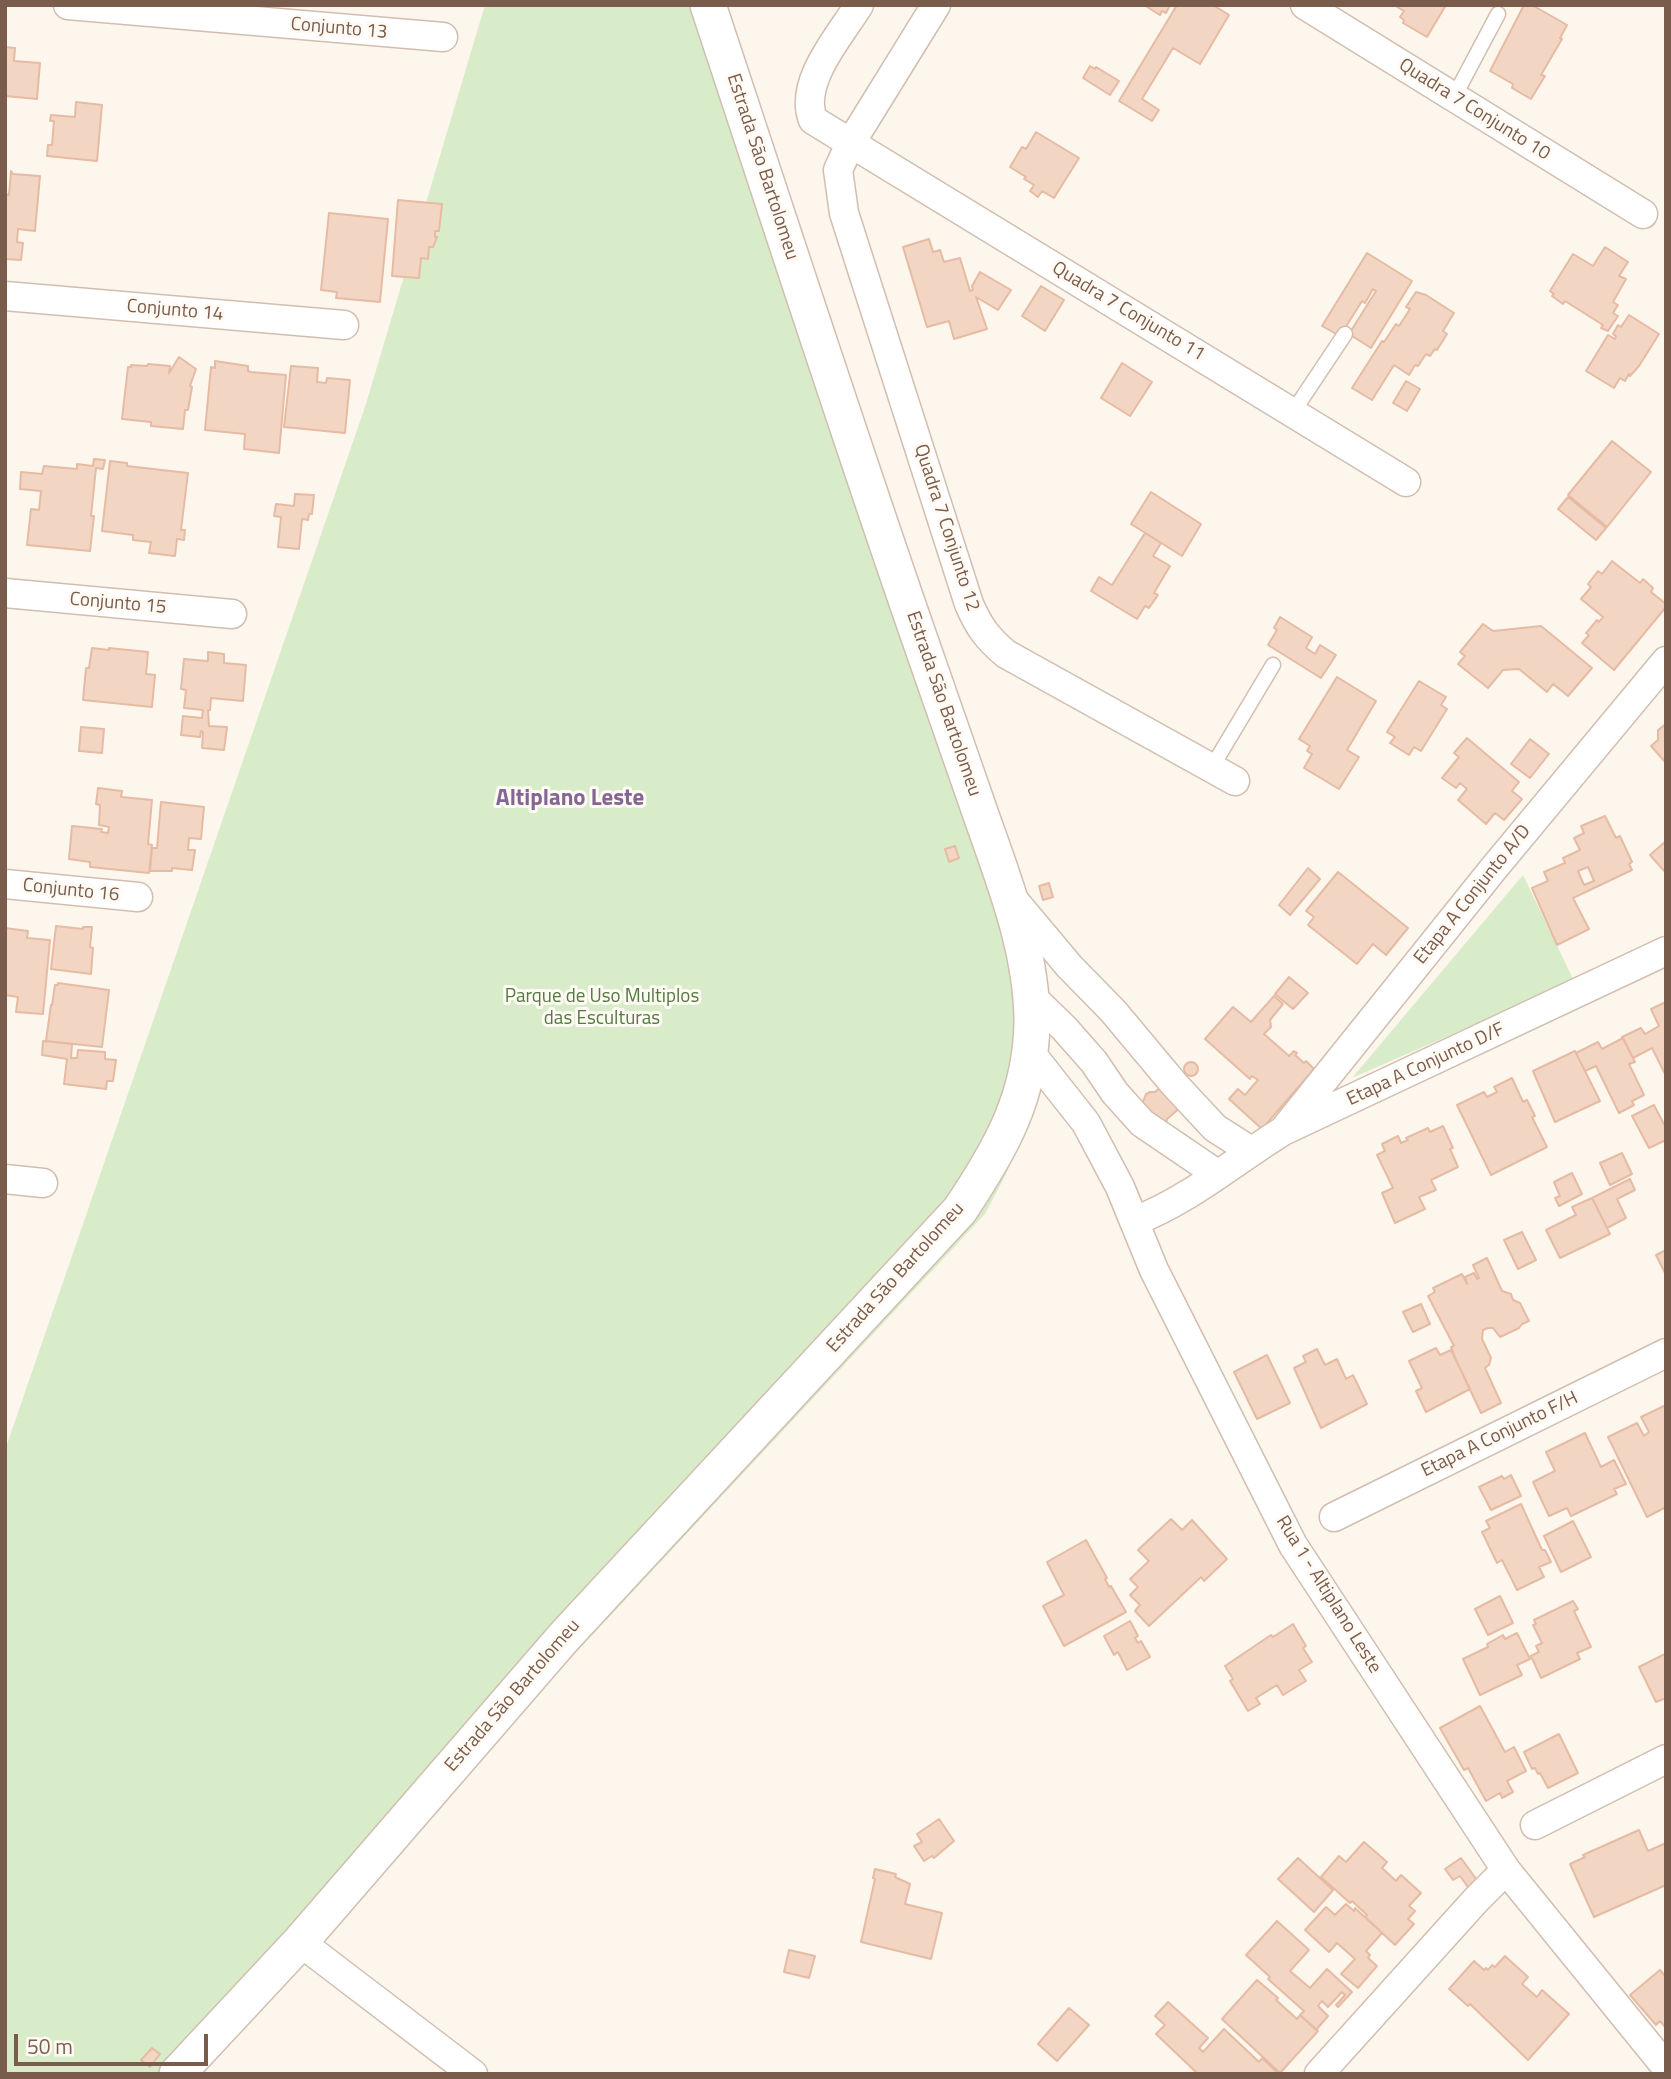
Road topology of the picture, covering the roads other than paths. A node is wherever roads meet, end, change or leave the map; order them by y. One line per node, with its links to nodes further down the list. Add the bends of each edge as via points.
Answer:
1 (68, 5): 7 (street, Conjunto 13)
2 (708, 5): 22 (street, Estrada São Bartolomeu)
3 (859, 5): 9 (street, Quadra 7 Conjunto 11, via 833,43 809,99 813,120)
4 (936, 5): 9 (street, Quadra 7 Conjunto 12)
5 (1305, 5): 8 (street, Quadra 7 Conjunto 10)
6 (1498, 14): 8 (lane)
7 (443, 37)
8 (1454, 97): 10 (street, Quadra 7 Conjunto 10)
9 (850, 144): 14 (street, Quadra 7 Conjunto 11); 20 (street, Quadra 7 Conjunto 12, via 838,170 844,213 979,625 1006,654)
10 (1643, 214)
11 (5, 296): 12 (street, Conjunto 14)
12 (344, 325)
13 (1345, 334): 14 (lane)
14 (1293, 412): 15 (street, Quadra 7 Conjunto 11)
15 (1406, 482)
16 (5, 593): 17 (street, Conjunto 15)
17 (232, 614)
18 (1666, 661): 30 (street, Etapa A Conjunto A/D)
19 (1273, 665): 20 (lane)
20 (1223, 774)
21 (5, 884): 23 (street, Conjunto 16)
22 (1010, 896): 25 (street); 26 (street, Estrada São Bartolomeu)
23 (138, 898)
24 (1666, 951): 30 (street, Etapa A Conjunto D/F)
25 (1069, 966): 26 (street, via 1047,972); 27 (street)
26 (1030, 987): 28 (street, Estrada São Bartolomeu); 29 (street)
27 (1131, 1032): 29 (street); 31 (street, via 1215,1128)
28 (1030, 1052): 35 (street, Rua 1 - Altiplano Leste, via 1086,1123); 41 (street, Estrada São Bartolomeu, via 1009,1126 960,1210 564,1637)
29 (1094, 1062): 32 (street, via 1142,1123)
30 (1283, 1131): 31 (street, Etapa A Conjunto D/F)
31 (1251, 1151): 32 (street, Etapa A Conjunto D/F)
32 (1217, 1174): 35 (street, Etapa A Conjunto D/F, via 1194,1192)
33 (5, 1180): 34 (street)
34 (43, 1183)
35 (1135, 1221): 40 (street, Rua 1 - Altiplano Leste, via 1154,1270 1293,1545)
36 (1666, 1353): 37 (street, Etapa A Conjunto F/H)
37 (1334, 1517)
38 (1666, 1759): 39 (street)
39 (1535, 1825)
40 (1506, 1870): 42 (street, Rua 1 - Altiplano Leste); 45 (street)
41 (300, 1942): 43 (street, Estrada São Bartolomeu); 44 (street)
42 (1666, 2067)
43 (177, 2074)
44 (473, 2074)
45 (1319, 2074)

